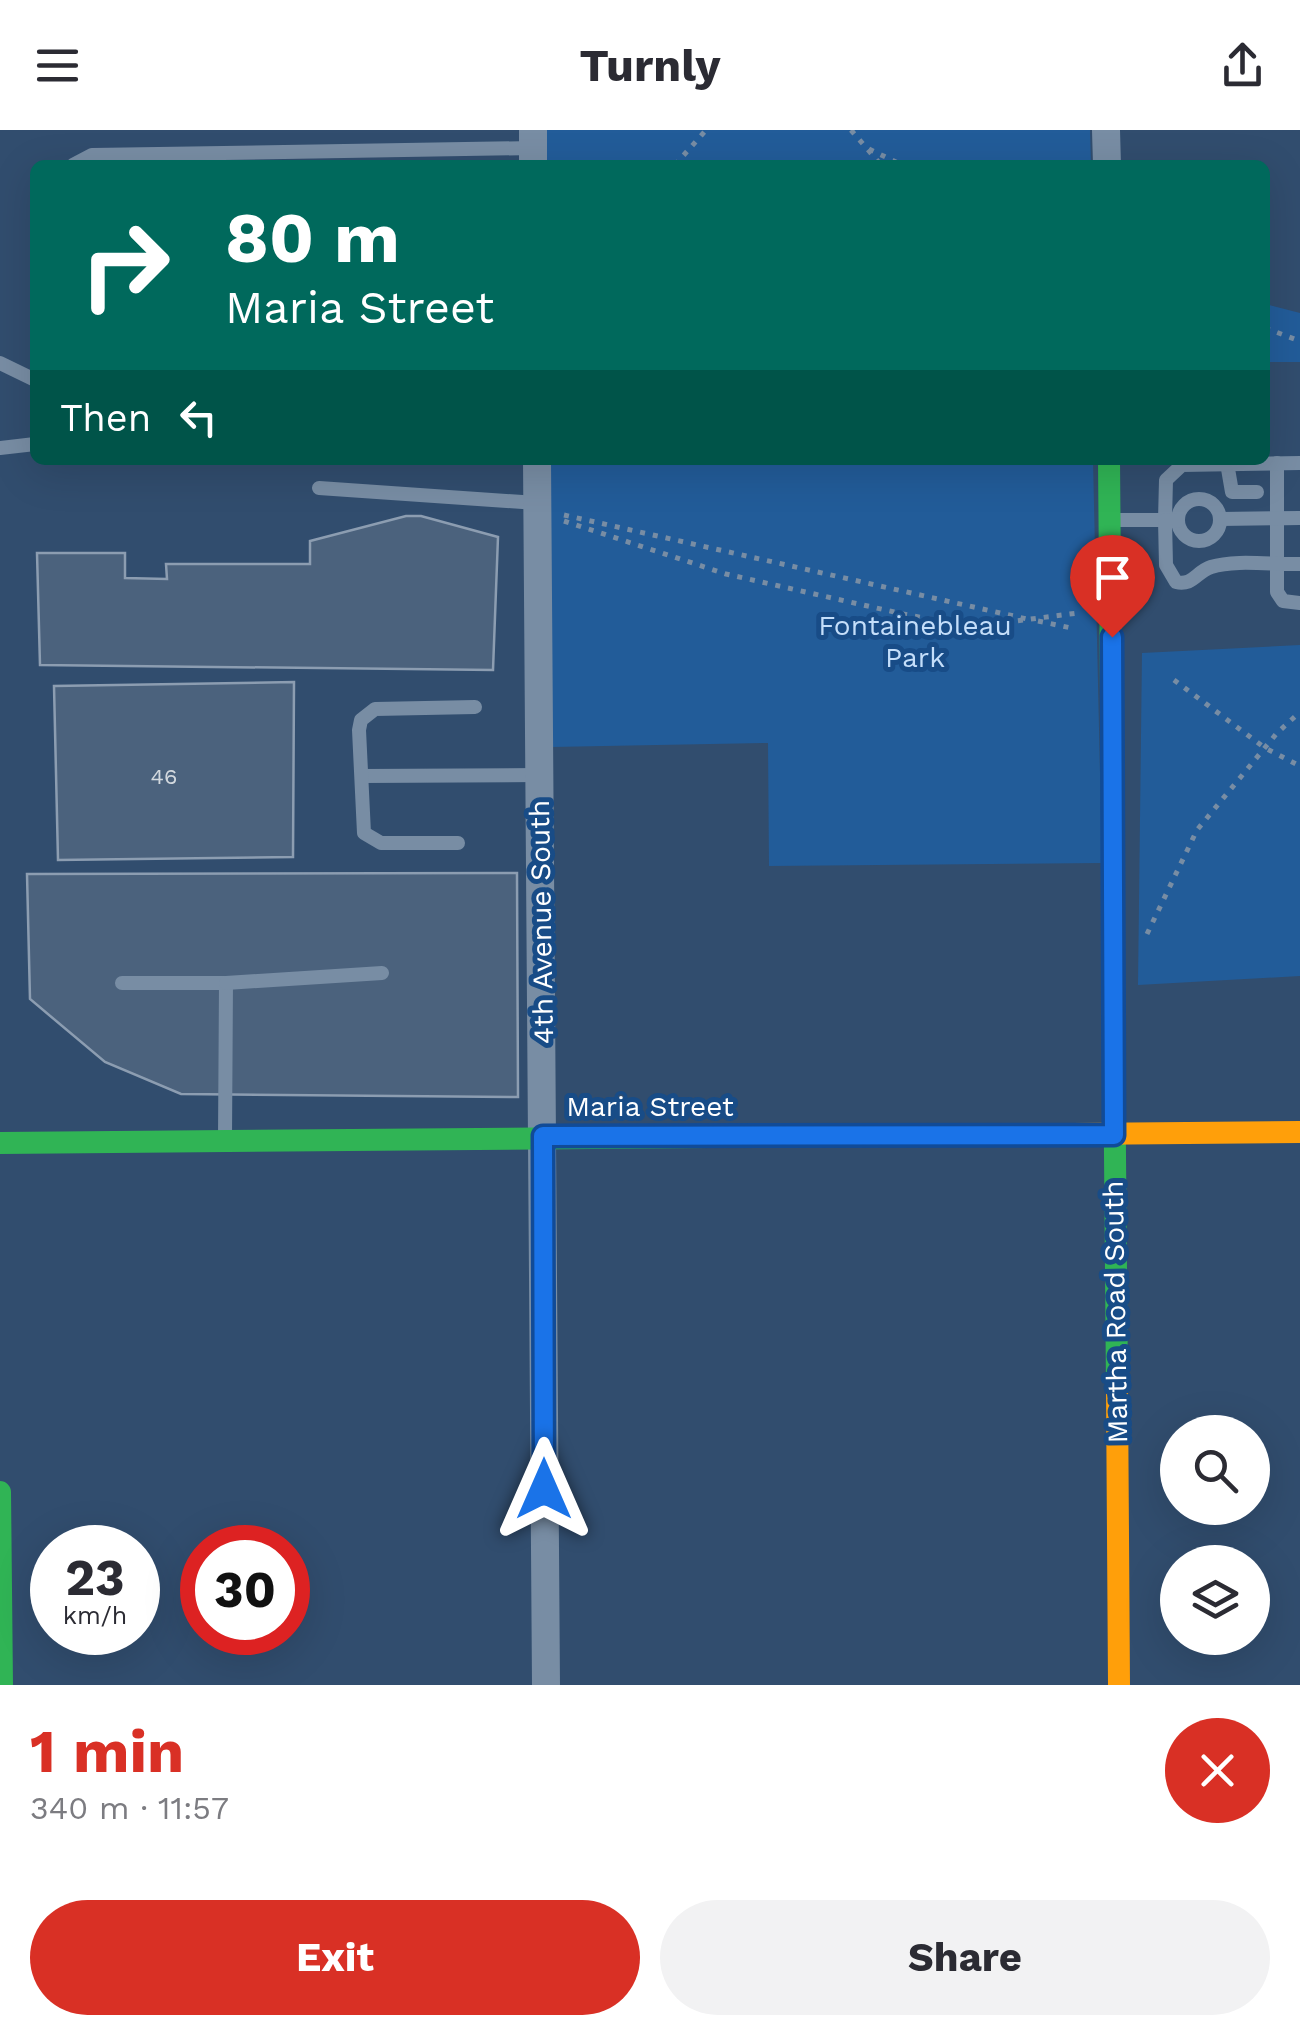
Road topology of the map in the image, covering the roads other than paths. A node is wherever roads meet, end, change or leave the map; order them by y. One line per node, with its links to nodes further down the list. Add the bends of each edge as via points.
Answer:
1 (1106, 130): 4 (street)
2 (533, 148): 3 (lane)
3 (82, 160)
4 (1107, 160)
5 (0, 364): 6 (lane)
6 (30, 378)
7 (30, 445): 8 (lane)
8 (0, 448)
9 (1270, 463): 10 (lane)
10 (1277, 463): 11 (lane); 19 (lane)
11 (1300, 463)
12 (537, 465): 18 (street, 4th Avenue South)
13 (1109, 465): 22 (street, Martha Road South)
14 (1182, 465): 23 (lane, via 1166,480)
15 (1227, 465): 17 (lane, via 1232,492)
16 (319, 488): 18 (lane)
17 (1257, 492)
18 (537, 508): 28 (street, 4th Avenue South)
19 (1276, 518): 20 (lane); 21 (lane); 24 (lane)
20 (1300, 518)
21 (1220, 519): 23 (lane, via 1214,505 1199,499); 23 (lane, via 1216,532 1200,541)
22 (1110, 520): 23 (lane); 35 (street, Martha Road South)
23 (1172, 520): 24 (lane, via 1166,565 1176,582 1190,582 1220,565)
24 (1276, 564): 25 (lane); 26 (lane, via 1280,599)
25 (1300, 564)
26 (1300, 603)
27 (475, 707): 29 (lane, via 368,712 359,730)
28 (539, 775): 29 (lane); 36 (street, 4th Avenue South)
29 (362, 776): 30 (lane, via 362,828 369,839)
30 (458, 843)
31 (382, 974): 33 (lane)
32 (122, 983): 33 (lane)
33 (226, 983): 37 (lane)
34 (1300, 1132): 35 (street, Maria Street)
35 (1114, 1135): 36 (street, Maria Street); 42 (street, Martha Road South)
36 (543, 1136): 37 (street, Maria Street); 41 (street, 4th Avenue South)
37 (225, 1140): 38 (street, Maria Street)
38 (0, 1144)
39 (0, 1492): 40 (street)
40 (2, 1685)
41 (546, 1685)
42 (1119, 1685)

